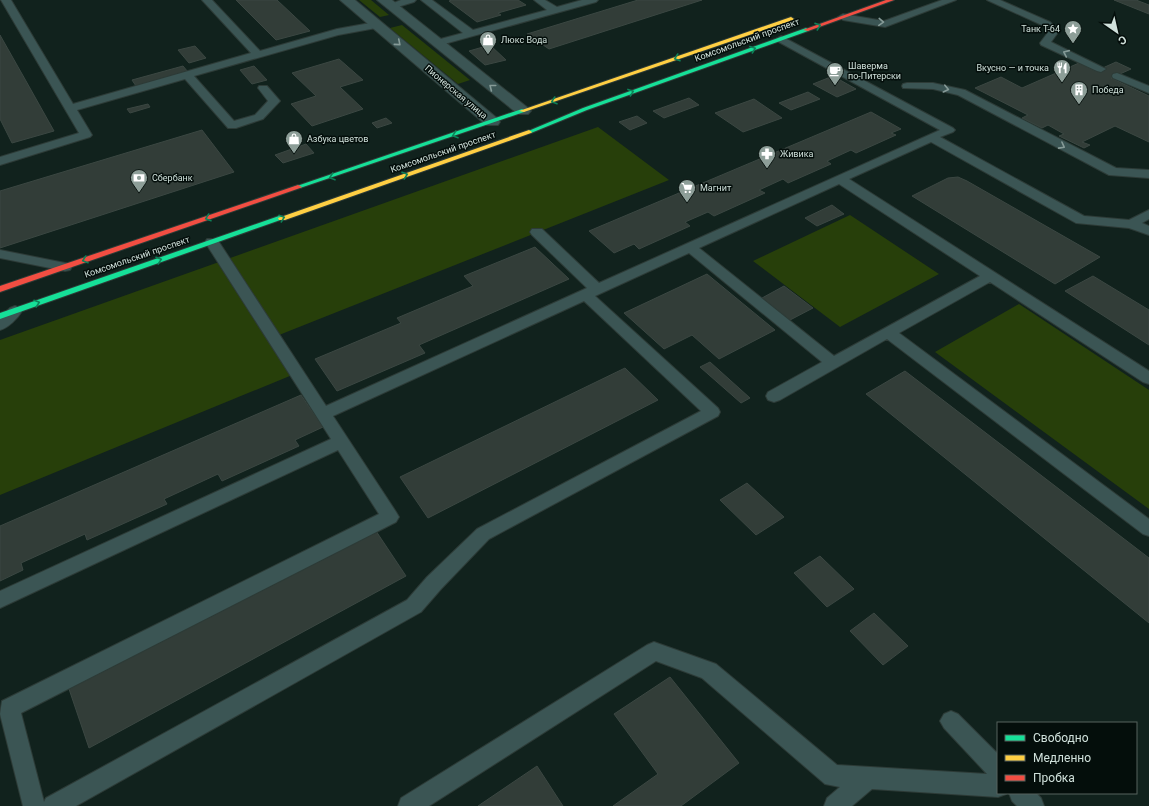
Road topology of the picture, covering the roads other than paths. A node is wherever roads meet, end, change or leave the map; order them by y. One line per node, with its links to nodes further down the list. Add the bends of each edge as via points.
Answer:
1 (6, 0): 31 (lane)
2 (207, 0): 20 (lane)
3 (347, 0): 16 (street, Пионерская улица)
4 (411, 0): 11 (lane)
5 (426, 0): 17 (lane)
6 (539, 0): 12 (lane)
7 (593, 0): 12 (lane)
8 (891, 0): 15 (main road, Комсомольский проспект)
9 (951, 0): 15 (lane, one-way to 9, via 885,24)
10 (992, 0): 21 (lane, one-way to 10, via 1045,43 1054,31 1047,24 1036,22)
11 (387, 3): 14 (street)
12 (556, 11): 17 (lane)
13 (802, 16): 22 (main road, Комсомольский проспект, one-way to 22)
14 (404, 17): 16 (street); 19 (street)
15 (843, 17): 18 (main road, Комсомольский проспект, one-way to 15)
16 (376, 25): 20 (lane, via 337,32); 32 (street, Пионерская улица, one-way to 32)
17 (470, 33): 19 (lane)
18 (781, 39): 29 (lane); 30 (main road, Комсомольский проспект, one-way to 18)
19 (437, 43): 33 (street, one-way to 19)
20 (257, 54): 23 (lane)
21 (1101, 69)
22 (644, 70): 30 (main road, via 621,83 591,93 585,99 596,103); 33 (main road, Комсомольский проспект, one-way to 33)
23 (187, 75): 28 (lane, via 232,126 259,117 274,101); 31 (lane)
24 (935, 75): 26 (lane)
25 (1117, 76): 27 (lane)
26 (907, 86): 29 (lane); 36 (lane, one-way to 36, via 933,86 961,92 1113,172)
27 (1146, 86)
28 (263, 88)
29 (885, 95): 34 (lane, via 949,130)
30 (607, 101): 33 (main road, Комсомольский проспект)
31 (70, 108): 35 (lane, via 86,135)
32 (492, 122): 33 (main road, Комсомольский проспект); 33 (main road, Пионерская улица, via 510,127); 45 (main road, Комсомольский проспект, one-way to 45)
33 (526, 122): 42 (main road, Комсомольский проспект, one-way to 33)
34 (931, 137): 37 (lane); 39 (lane, via 1081,220)
35 (0, 161)
36 (1149, 174)
37 (840, 179): 43 (lane); 46 (lane)
38 (1149, 214): 39 (lane)
39 (1131, 224): 40 (lane)
40 (1149, 231)
41 (538, 232): 48 (lane)
42 (212, 242): 49 (main road, Комсомольский проспект, one-way to 42); 56 (lane)
43 (690, 247): 48 (lane); 53 (lane)
44 (0, 254): 45 (lane)
45 (66, 267): 47 (main road, Комсомольский проспект)
46 (990, 276): 52 (lane); 54 (lane)
47 (0, 289)
48 (592, 292): 56 (lane); 66 (lane, via 712,412 483,534 414,606)
49 (15, 311): 50 (main road, Комсомольский проспект); 51 (lane)
50 (0, 316)
51 (0, 325)
52 (888, 332): 53 (lane); 58 (lane)
53 (833, 363): 55 (lane)
54 (1149, 378)
55 (774, 396)
56 (323, 414): 57 (lane)
57 (341, 441): 59 (lane); 65 (lane, via 390,517 9,708)
58 (1149, 529)
59 (0, 600)
60 (951, 721): 61 (lane)
61 (997, 769)
62 (867, 779): 63 (lane); 67 (lane, via 833,776 709,671 654,651); 68 (lane)
63 (997, 786)
64 (1021, 794): 69 (lane)
65 (34, 806)
66 (54, 806)
67 (409, 806)
68 (835, 806)
69 (1033, 806)

